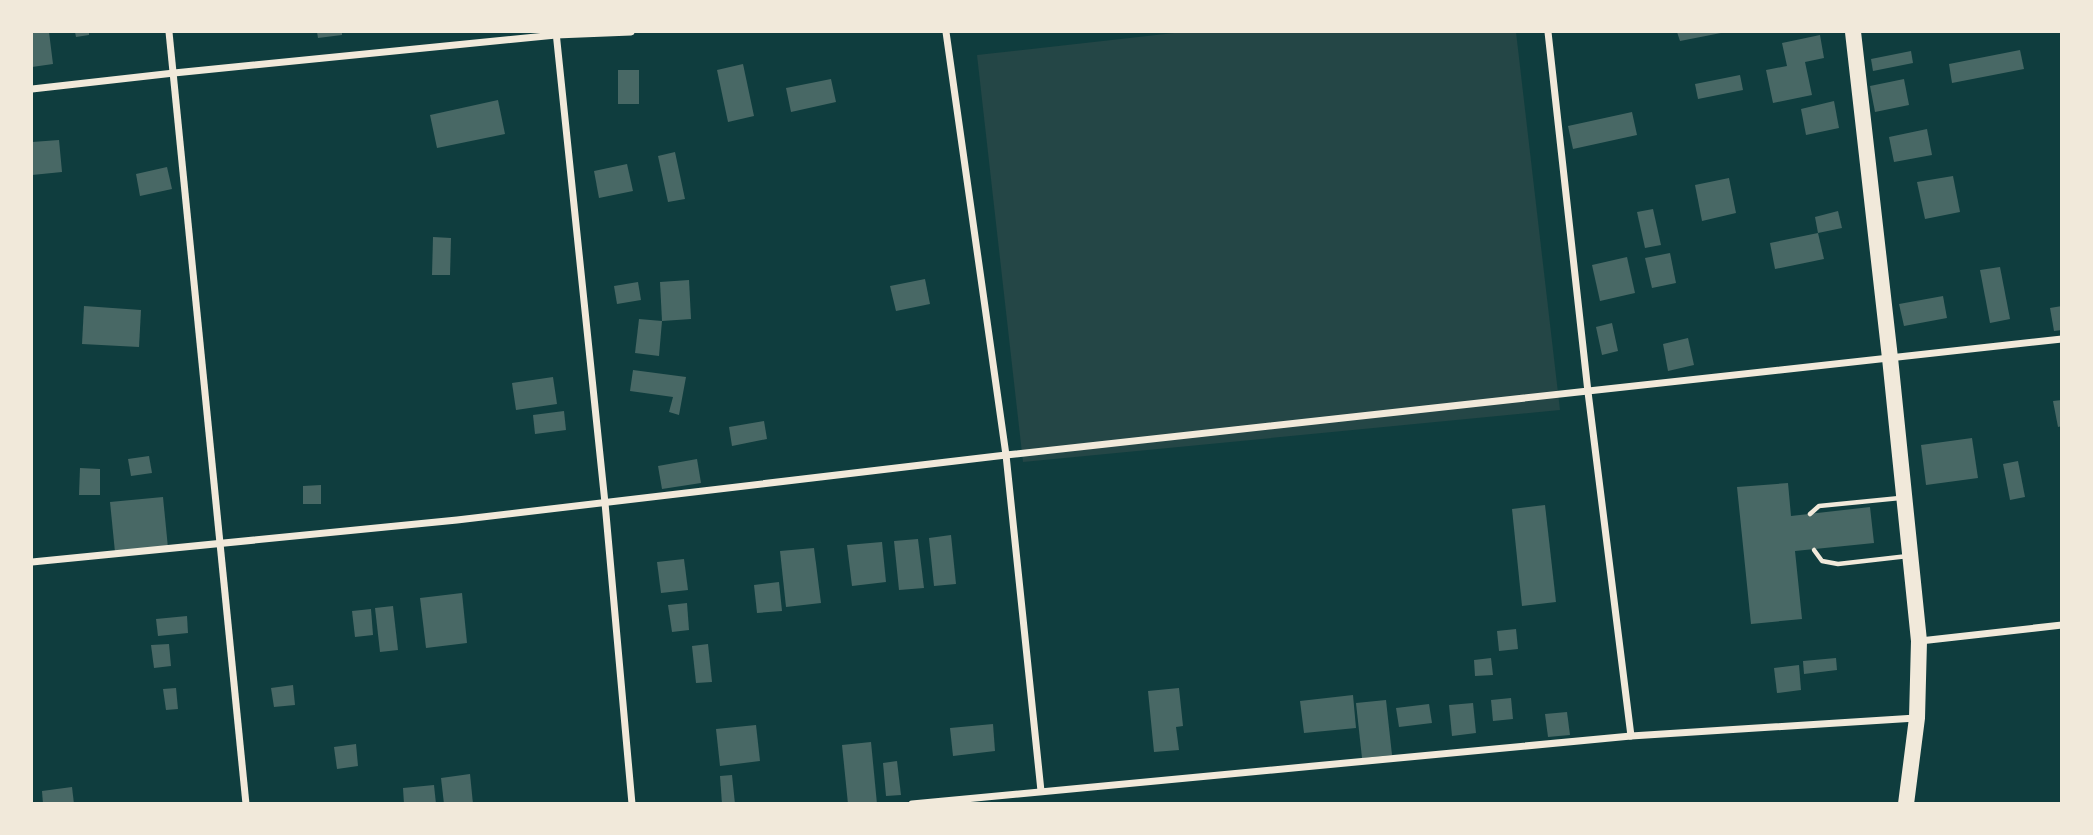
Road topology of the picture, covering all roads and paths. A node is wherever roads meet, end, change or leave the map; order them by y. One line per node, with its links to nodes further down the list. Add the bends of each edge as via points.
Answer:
1 (169, 32): 7 (street)
2 (631, 32): 6 (street)
3 (946, 32): 12 (street)
4 (1548, 32): 11 (street)
5 (1853, 32): 10 (highway)
6 (556, 33): 7 (street); 14 (street)
7 (174, 73): 8 (street); 16 (street)
8 (32, 89)
9 (2062, 339): 10 (street)
10 (1891, 358): 11 (street); 13 (highway)
11 (1588, 392): 12 (street); 23 (street)
12 (1006, 455): 14 (street); 24 (street)
13 (1905, 497): 15 (lane, via 1819,506); 18 (highway)
14 (605, 503): 16 (street); 27 (street)
15 (1810, 514)
16 (220, 543): 19 (street); 26 (street)
17 (1814, 550): 18 (lane, via 1822,561 1838,564)
18 (1911, 556): 21 (highway)
19 (32, 562)
20 (2062, 625): 21 (street)
21 (1919, 641): 22 (highway)
22 (1917, 718): 23 (street); 29 (highway)
23 (1632, 736): 24 (street)
24 (1041, 791): 25 (street)
25 (972, 800): 28 (street)
26 (246, 803)
27 (632, 803)
28 (912, 803)
29 (1906, 803)

